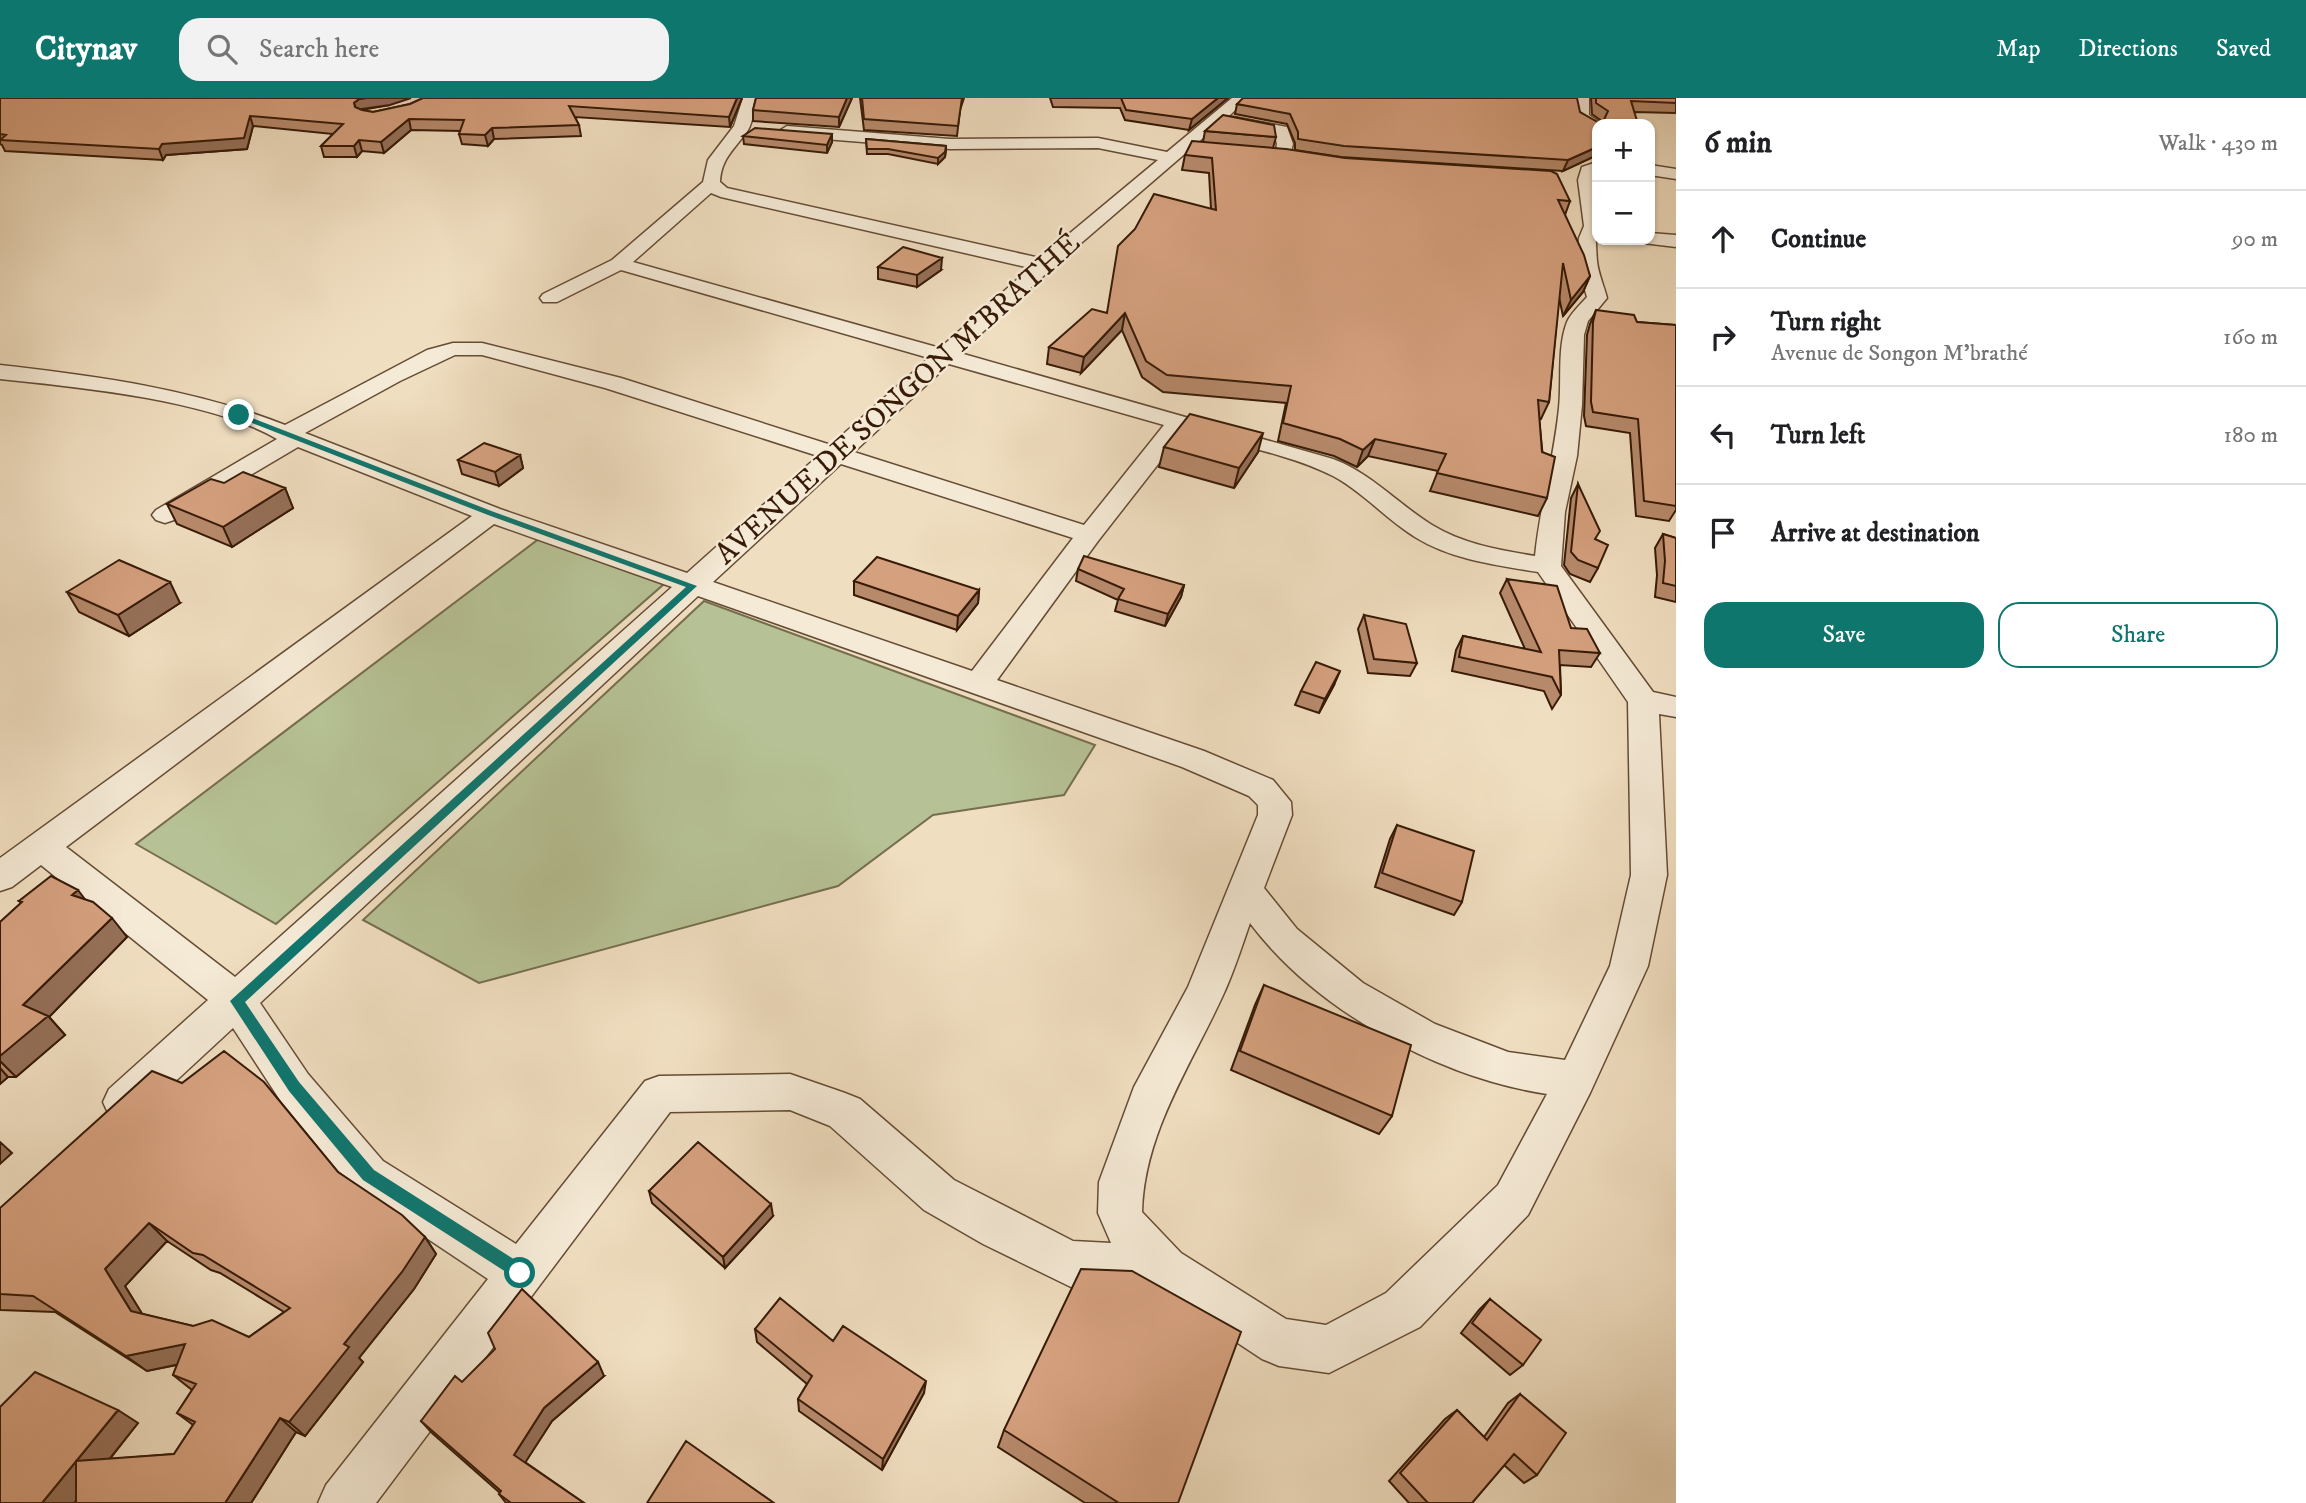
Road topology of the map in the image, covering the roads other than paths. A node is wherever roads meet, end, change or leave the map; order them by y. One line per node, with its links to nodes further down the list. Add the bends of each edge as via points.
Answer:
1 (750, 98): 6 (street, via 744,113)
2 (1241, 98): 4 (street, AVENUE DE SONGON M'BRATHÉ)
3 (1582, 98): 5 (street, via 1582,117)
4 (1215, 118): 7 (street, AVENUE DE SONGON M'BRATHÉ); 8 (street, via 1281,130 1289,158)
5 (1592, 124)
6 (755, 128): 7 (street, via 950,144 1098,143); 14 (street, via 727,141 711,173)
7 (1184, 151): 20 (street, AVENUE DE SONGON M'BRATHÉ)
8 (1261, 154)
9 (1676, 164): 10 (street)
10 (1655, 165)
11 (1655, 166): 12 (street)
12 (1676, 174)
13 (1583, 175): 15 (street)
14 (711, 184): 19 (street); 20 (street, via 721,192)
15 (1592, 214)
16 (1592, 232): 30 (street, via 1587,262 1597,298 1578,320 1574,335 1571,405)
17 (1655, 239): 18 (street)
18 (1676, 241)
19 (618, 264): 21 (street); 22 (street)
20 (1044, 265): 22 (street, AVENUE DE SONGON M'BRATHÉ)
21 (550, 298)
22 (947, 354): 24 (street); 26 (street, AVENUE DE SONGON M'BRATHÉ)
23 (0, 372): 25 (street, via 200,403)
24 (1180, 421): 29 (street); 30 (street, via 1333,467 1437,538 1468,550)
25 (291, 436): 26 (street, via 409,367 466,347 603,380); 27 (street); 28 (street)
26 (837, 454): 29 (street); 31 (street, AVENUE DE SONGON M'BRATHÉ)
27 (491, 514): 31 (street); 34 (street)
28 (165, 515)
29 (1089, 535): 32 (street)
30 (1547, 566): 33 (street)
31 (692, 586): 32 (street); 37 (street, AVENUE DE SONGON M'BRATHÉ)
32 (979, 683): 36 (street, via 1261,788 1274,802 1275,815)
33 (1660, 704): 38 (street, via 1649,875 1629,967)
34 (42, 847): 35 (street); 37 (street)
35 (0, 877)
36 (1247, 892): 38 (street, via 1284,940 1349,994 1421,1036 1507,1070); 40 (street, via 1205,992 1154,1087 1121,1182 1120,1213 1129,1233)
37 (237, 1001): 39 (street, AVENUE DE SONGON M'BRATHÉ); 41 (street, via 294,1087 368,1175)
38 (1576, 1080): 40 (street, via 1513,1200 1403,1310 1329,1349 1279,1342)
39 (103, 1121)
40 (1165, 1269): 41 (street, via 1071,1264 939,1195 845,1112 790,1092 659,1094)
41 (520, 1273): 42 (street)
42 (344, 1503)

